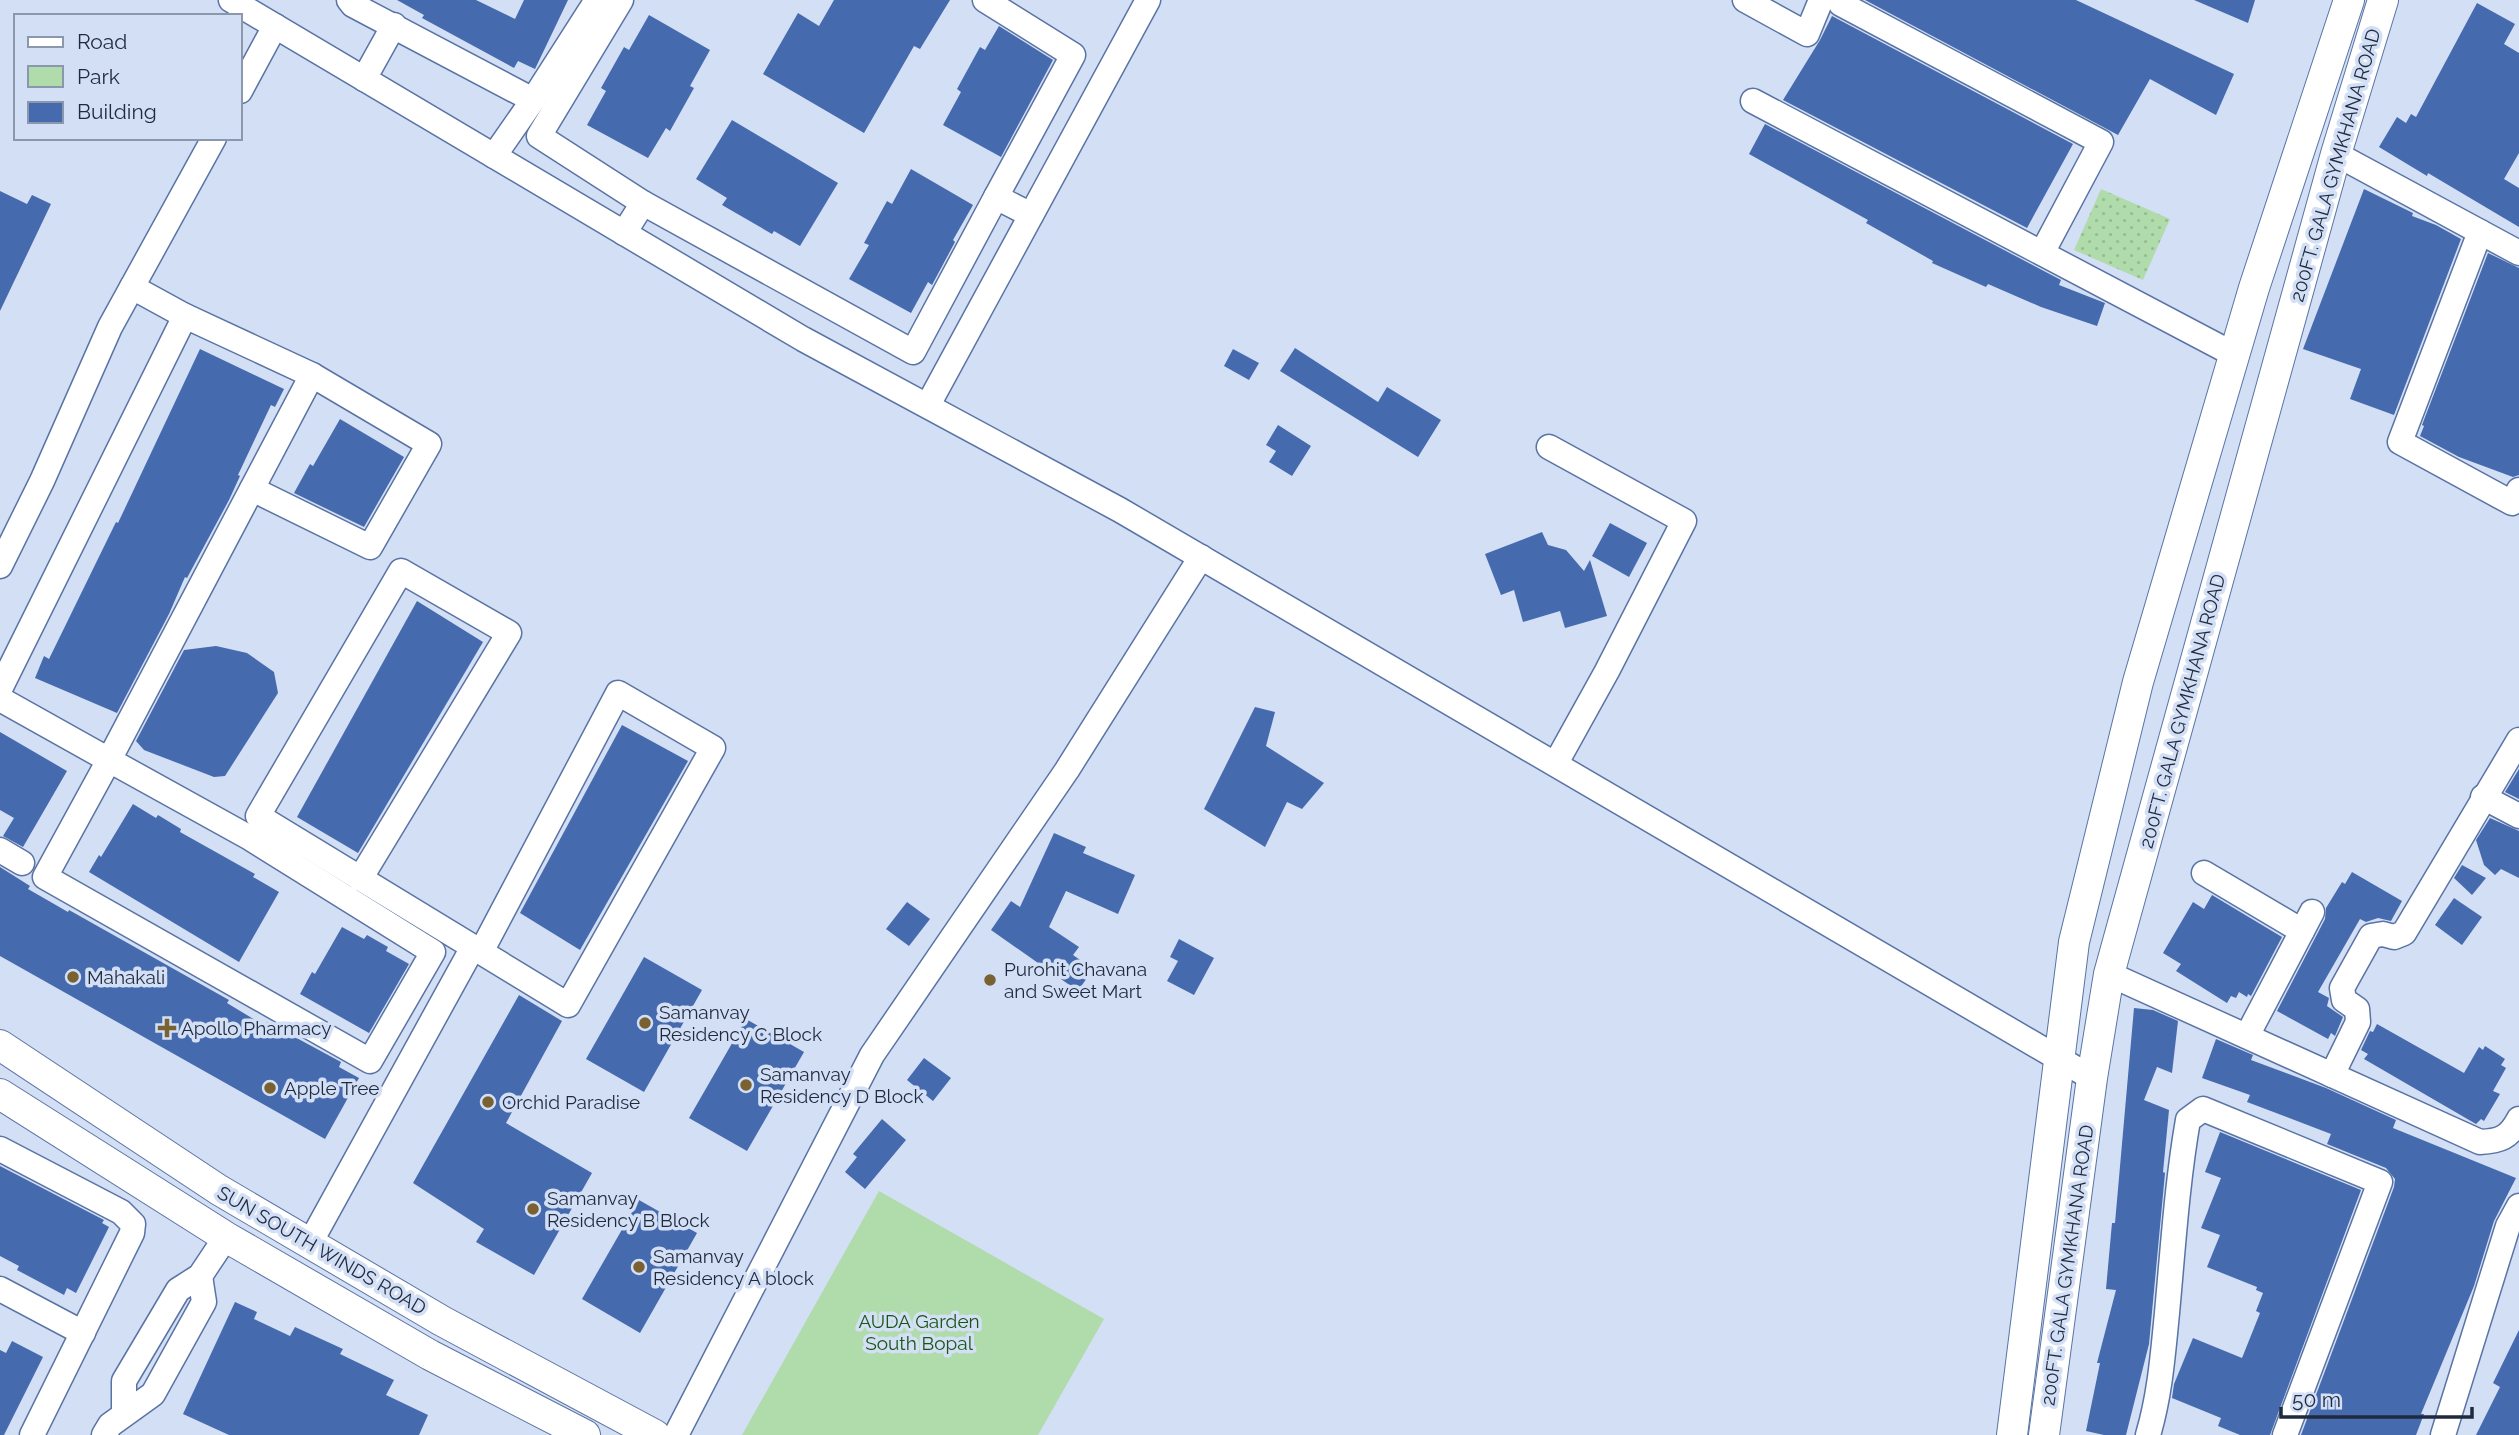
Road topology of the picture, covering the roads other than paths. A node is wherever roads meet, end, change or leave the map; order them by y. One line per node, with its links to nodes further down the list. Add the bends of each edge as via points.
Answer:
1 (231, 0): 12 (street)
2 (349, 0): 11 (street)
3 (597, 0): 15 (street)
4 (621, 0): 21 (street, via 539,136)
5 (985, 0): 20 (street, via 1073,55)
6 (1148, 0): 22 (street)
7 (1745, 0): 10 (street, via 1807,34)
8 (2349, 0): 29 (street)
9 (2383, 0): 18 (street, 200FT. GALA GYMKHANA ROAD)
10 (1831, 2): 25 (street, via 2101,142)
11 (394, 25): 13 (street); 15 (street)
12 (275, 26): 13 (street); 14 (street)
13 (364, 79): 19 (street)
14 (242, 86)
15 (533, 100): 19 (street)
16 (1753, 101): 25 (street)
17 (213, 140): 27 (street)
18 (2336, 154): 23 (street); 49 (street, 200FT. GALA GYMKHANA ROAD)
19 (494, 156): 24 (street)
20 (996, 197): 21 (street, via 913,352); 22 (street)
21 (643, 203): 24 (street)
22 (1031, 215): 31 (street)
23 (2480, 232): 26 (street); 34 (street, via 2400,442 2512,503)
24 (624, 233): 31 (street, via 803,339)
25 (2042, 253): 29 (street)
26 (2519, 253)
27 (132, 287): 28 (street); 36 (street)
28 (185, 316): 30 (street); 37 (street)
29 (2235, 355): 52 (street, via 2138,682 2074,942)
30 (312, 375): 33 (street); 33 (street, via 429,444 370,547)
31 (928, 405): 35 (street)
32 (1549, 447): 41 (street, via 1684,521)
33 (252, 489): 40 (street)
34 (2519, 490)
35 (1201, 557): 41 (street); 69 (street, via 1067,770 872,1055)
36 (0, 566)
37 (0, 689)
38 (0, 699): 40 (street)
39 (2519, 740): 42 (street)
40 (109, 760): 40 (street, via 45,877 370,1062 433,952 250,838)
41 (1556, 763): 52 (street)
42 (2483, 797): 43 (street); 53 (street, via 2404,933 2371,936 2342,988 2344,1000 2357,1009 2358,1022)
43 (2519, 816)
44 (0, 850): 45 (street)
45 (22, 863)
46 (2204, 873): 50 (street, via 2307,921)
47 (360, 879): 47 (street, via 258,816 401,571 509,633); 48 (street)
48 (477, 950): 48 (street, via 618,693 713,748 568,1005); 62 (street)
49 (2109, 974): 50 (street); 54 (street, 200FT. GALA GYMKHANA ROAD)
50 (2247, 1036): 53 (street)
51 (0, 1045): 62 (street, SUN SOUTH WINDS ROAD, via 219,1190)
52 (2060, 1060): 54 (street); 70 (street)
53 (2332, 1075): 56 (street, via 2480,1142 2498,1141)
54 (2092, 1078): 71 (street, 200FT. GALA GYMKHANA ROAD)
55 (2, 1099): 58 (street)
56 (2519, 1119)
57 (0, 1149): 60 (street)
58 (144, 1185): 60 (street); 61 (street)
59 (2519, 1206): 74 (street, via 2508,1226)
60 (128, 1217): 64 (street, via 132,1233)
61 (226, 1237): 66 (street, via 200,1276 204,1302 153,1394 110,1425); 67 (street, via 429,1355)
62 (310, 1243): 68 (street, SUN SOUTH WINDS ROAD, via 442,1321)
63 (0, 1289): 64 (street)
64 (83, 1333): 65 (street)
65 (33, 1435)
66 (104, 1435)
67 (585, 1435)
68 (655, 1435)
69 (676, 1435)
70 (2012, 1435)
71 (2044, 1435)
72 (2148, 1435): 73 (street, via 2163,1352 2180,1165 2188,1120 2203,1110 2380,1182)
73 (2285, 1435)
74 (2443, 1435)

